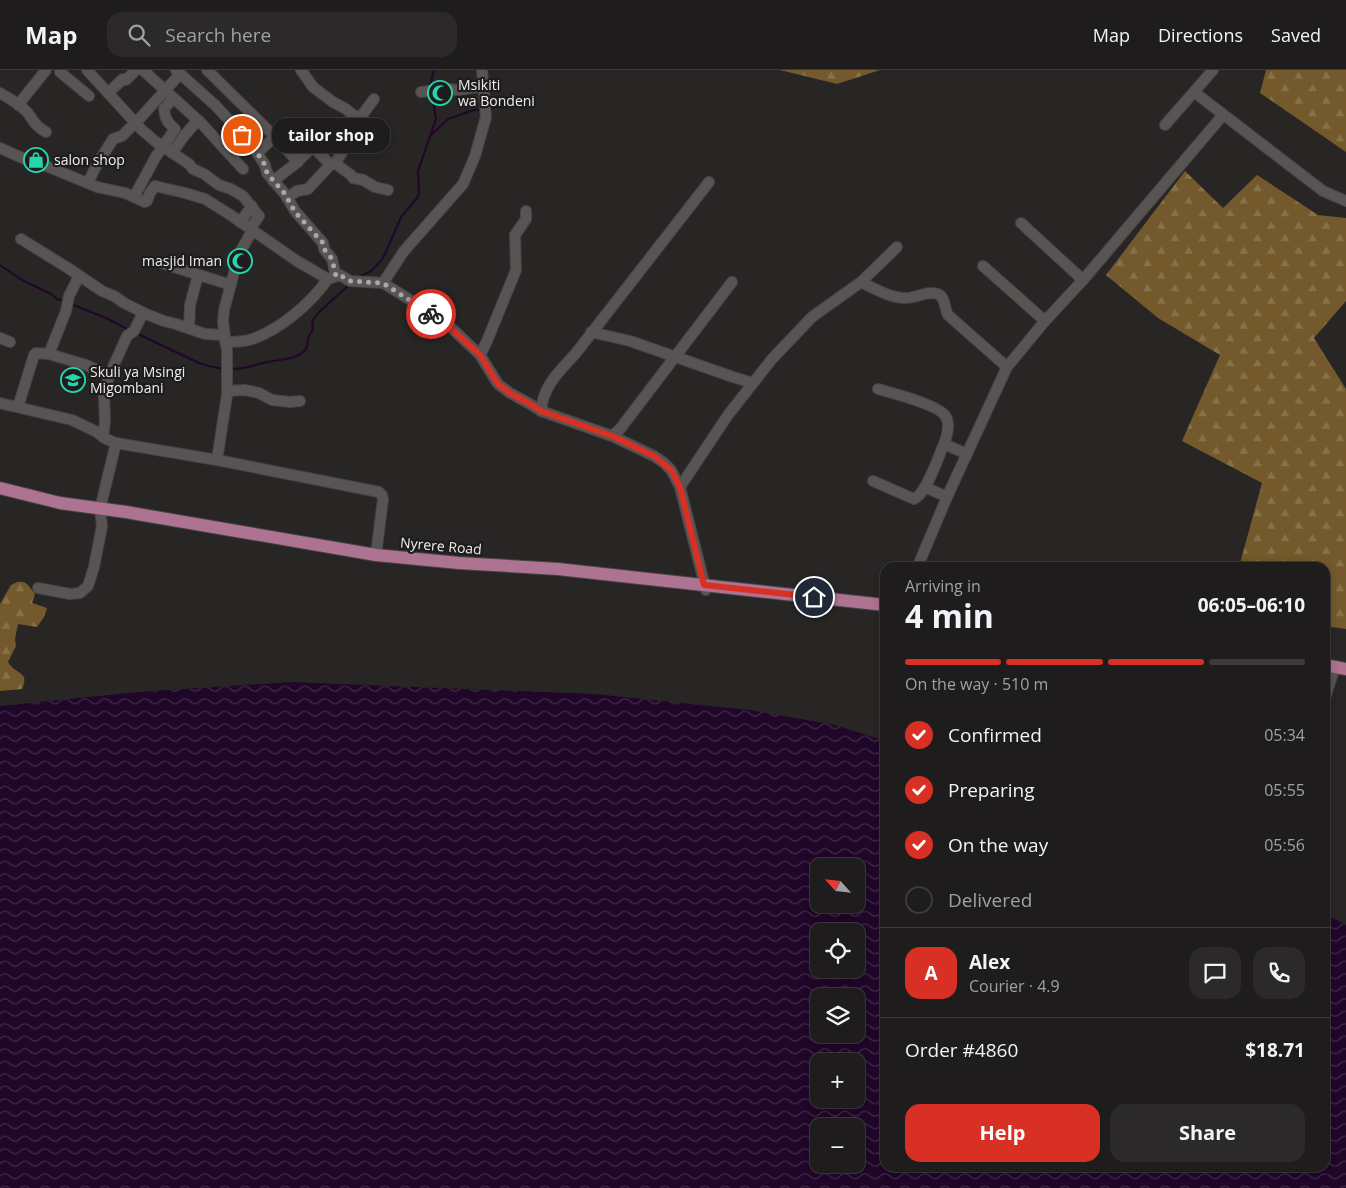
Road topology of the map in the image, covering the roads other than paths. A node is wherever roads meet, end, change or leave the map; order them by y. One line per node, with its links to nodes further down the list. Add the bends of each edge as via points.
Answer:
1 (46, 70): 20 (street)
2 (87, 70): 16 (street)
3 (136, 70): 16 (street)
4 (143, 70): 12 (street)
5 (207, 70): 29 (street)
6 (301, 70): 22 (street, via 313,86 333,102)
7 (482, 70): 11 (street)
8 (1213, 70): 14 (street)
9 (59, 71): 17 (street)
10 (178, 72): 12 (street); 34 (street, via 216,106)
11 (484, 86): 13 (street); 60 (street, via 486,117 463,184 404,251)
12 (164, 90): 18 (street); 24 (street)
13 (429, 90)
14 (1194, 92): 21 (street); 25 (street)
15 (0, 93): 20 (street)
16 (108, 93): 24 (street)
17 (89, 96)
18 (173, 98): 23 (street); 26 (street, via 164,109 164,116)
19 (374, 99): 22 (street)
20 (18, 104): 27 (street, via 37,127)
21 (1223, 115): 44 (street, via 1323,191); 57 (street)
22 (361, 117): 36 (street)
23 (198, 120): 28 (street); 37 (street)
24 (136, 123): 30 (street); 40 (street, via 122,136 113,139)
25 (1165, 125)
26 (175, 129): 28 (street); 30 (street)
27 (46, 132)
28 (185, 135): 33 (street)
29 (274, 137): 31 (street, via 289,124 301,132); 34 (street); 35 (street)
30 (163, 146): 33 (street); 42 (street)
31 (313, 147): 35 (street); 36 (street)
32 (0, 148): 40 (street)
33 (172, 153): 45 (street, via 219,185 243,196)
34 (257, 153): 38 (street)
35 (298, 162): 38 (street)
36 (333, 164): 41 (street, via 353,178); 43 (street, via 308,189 297,191)
37 (243, 169)
38 (273, 180): 43 (street)
39 (709, 182): 65 (street)
40 (88, 183): 42 (street)
41 (388, 190)
42 (134, 197): 47 (street, via 146,201 155,186 165,188 205,200)
43 (288, 198): 56 (street, via 295,212 323,243 332,259)
44 (1346, 201)
45 (252, 206): 47 (street); 49 (street, via 259,216)
46 (526, 211): 68 (street, via 526,219 515,235 516,270)
47 (240, 222): 49 (street)
48 (1021, 223): 57 (street)
49 (251, 230): 56 (street, via 296,261); 61 (street, via 239,254)
50 (21, 239): 55 (street)
51 (897, 247): 59 (street)
52 (158, 262): 54 (street)
53 (983, 266): 63 (street)
54 (198, 275): 61 (street); 64 (street, via 190,305)
55 (79, 276): 62 (street); 67 (street)
56 (332, 277): 60 (street, via 340,275 352,281); 66 (street, via 312,298 270,330 249,340)
57 (1083, 280): 63 (street)
58 (732, 282): 69 (street)
59 (861, 282): 70 (street, via 894,297 937,294 942,298 948,315); 72 (street, via 812,317)
60 (383, 283): 68 (street, via 444,322)
61 (231, 285): 66 (street, via 222,322)
62 (143, 313): 64 (street); 71 (street, via 127,336)
63 (1045, 321): 70 (street)
64 (189, 328): 66 (street)
65 (591, 332): 69 (street); 78 (street, via 554,377 542,400)
66 (225, 339): 74 (street)
67 (49, 354): 71 (street); 77 (street, via 34,355)
68 (480, 355): 78 (street, via 498,384)
69 (675, 358): 72 (street); 79 (street)
70 (1007, 367): 83 (street)
71 (109, 376): 80 (street, via 104,397)
72 (753, 383): 86 (street)
73 (878, 389): 82 (street, via 942,412 948,423)
74 (228, 391): 75 (street, via 245,390 272,400); 84 (street)
75 (300, 401)
76 (0, 403): 77 (street)
77 (18, 407): 80 (street, via 72,420)
78 (541, 411): 79 (street)
79 (612, 436): 86 (street, via 663,462)
80 (103, 437): 81 (street)
81 (116, 444): 84 (street); 91 (street)
82 (944, 444): 83 (street); 87 (street)
83 (967, 454): 90 (street)
84 (218, 460): 92 (street, via 379,492 383,499)
85 (873, 481): 87 (street, via 914,500)
86 (680, 487): 95 (street)
87 (925, 487): 90 (street)
88 (0, 488): 91 (main road, Nyrere Road)
89 (0, 496): 91 (main road, Nyrere Road, via 62,511)
90 (947, 497): 93 (street)
91 (100, 513): 92 (main road, Nyrere Road, via 181,521); 94 (street, via 102,526 88,586 80,593 70,594); 95 (main road, Nyrere Road, via 402,566)
92 (376, 555): 95 (main road, Nyrere Road, via 460,564 558,569)
93 (920, 562)
94 (38, 588)
95 (705, 588): 96 (main road, Nyrere Road); 97 (main road, Nyrere Road)
96 (880, 605)
97 (880, 611)
98 (1338, 666): 99 (street)
99 (1330, 686)

